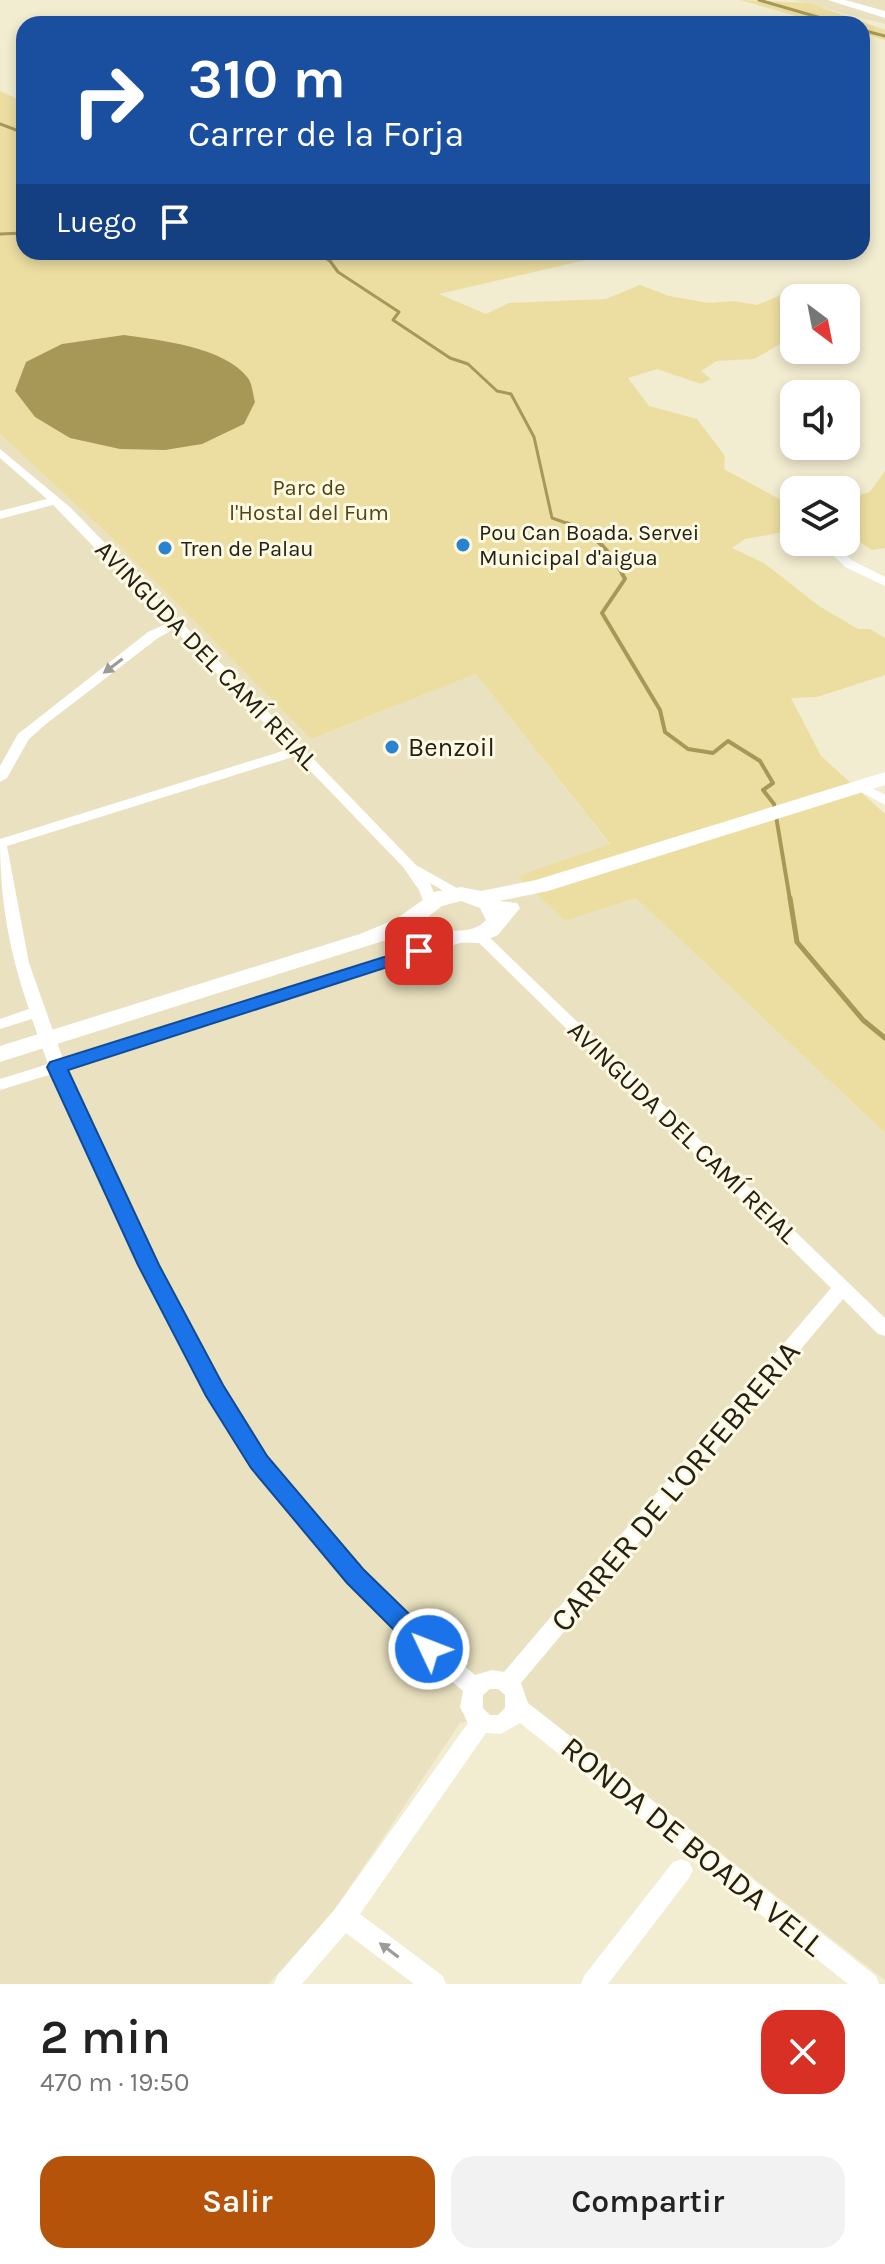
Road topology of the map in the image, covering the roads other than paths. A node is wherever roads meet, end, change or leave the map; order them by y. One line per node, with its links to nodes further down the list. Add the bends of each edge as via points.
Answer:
1 (833, 0): 2 (main road)
2 (885, 15)
3 (0, 452): 4 (street, AVINGUDA DEL CAMÍ REIAL)
4 (55, 501): 5 (street); 8 (street, AVINGUDA DEL CAMÍ REIAL)
5 (0, 515)
6 (841, 556): 7 (street)
7 (885, 582)
8 (177, 623): 9 (street, AVINGUDA DEL CAMÍ REIAL); 10 (street, one-way to 10, via 153,635 41,721 17,745)
9 (299, 750): 12 (street); 13 (street, AVINGUDA DEL CAMÍ REIAL)
10 (0, 778)
11 (884, 785): 14 (main road, via 861,786)
12 (0, 845): 19 (street, via 21,963)
13 (408, 864): 15 (street, AVINGUDA DEL CAMÍ REIAL); 16 (street, AVINGUDA DEL CAMÍ REIAL, via 427,890)
14 (540, 886): 15 (main road); 17 (main road)
15 (471, 896): 16 (main road, via 447,896); 17 (main road, via 491,905)
16 (427, 907): 17 (main road, via 425,926); 18 (main road)
17 (468, 932): 18 (main road); 22 (street); 24 (street, AVINGUDA DEL CAMÍ REIAL)
18 (368, 939): 21 (main road)
19 (37, 1012): 20 (street); 22 (street)
20 (0, 1024)
21 (0, 1054)
22 (57, 1067): 23 (street); 27 (street, via 148,1265 259,1462 355,1576 409,1632)
23 (0, 1085)
24 (842, 1288): 25 (street, AVINGUDA DEL CAMÍ REIAL); 26 (street, CARRER DE L'ORFEBRERIA)
25 (885, 1329)
26 (507, 1684): 27 (street, via 490,1681); 28 (street, via 516,1693)
27 (475, 1688): 29 (street, via 469,1706)
28 (518, 1708): 29 (street, via 504,1722); 35 (street, RONDA DE BOADA VELL)
29 (482, 1721): 31 (street)
30 (681, 1870): 34 (street)
31 (344, 1917): 32 (street); 33 (street, one-way to 31)
32 (286, 1984)
33 (434, 1984)
34 (593, 1984)
35 (867, 1984)

